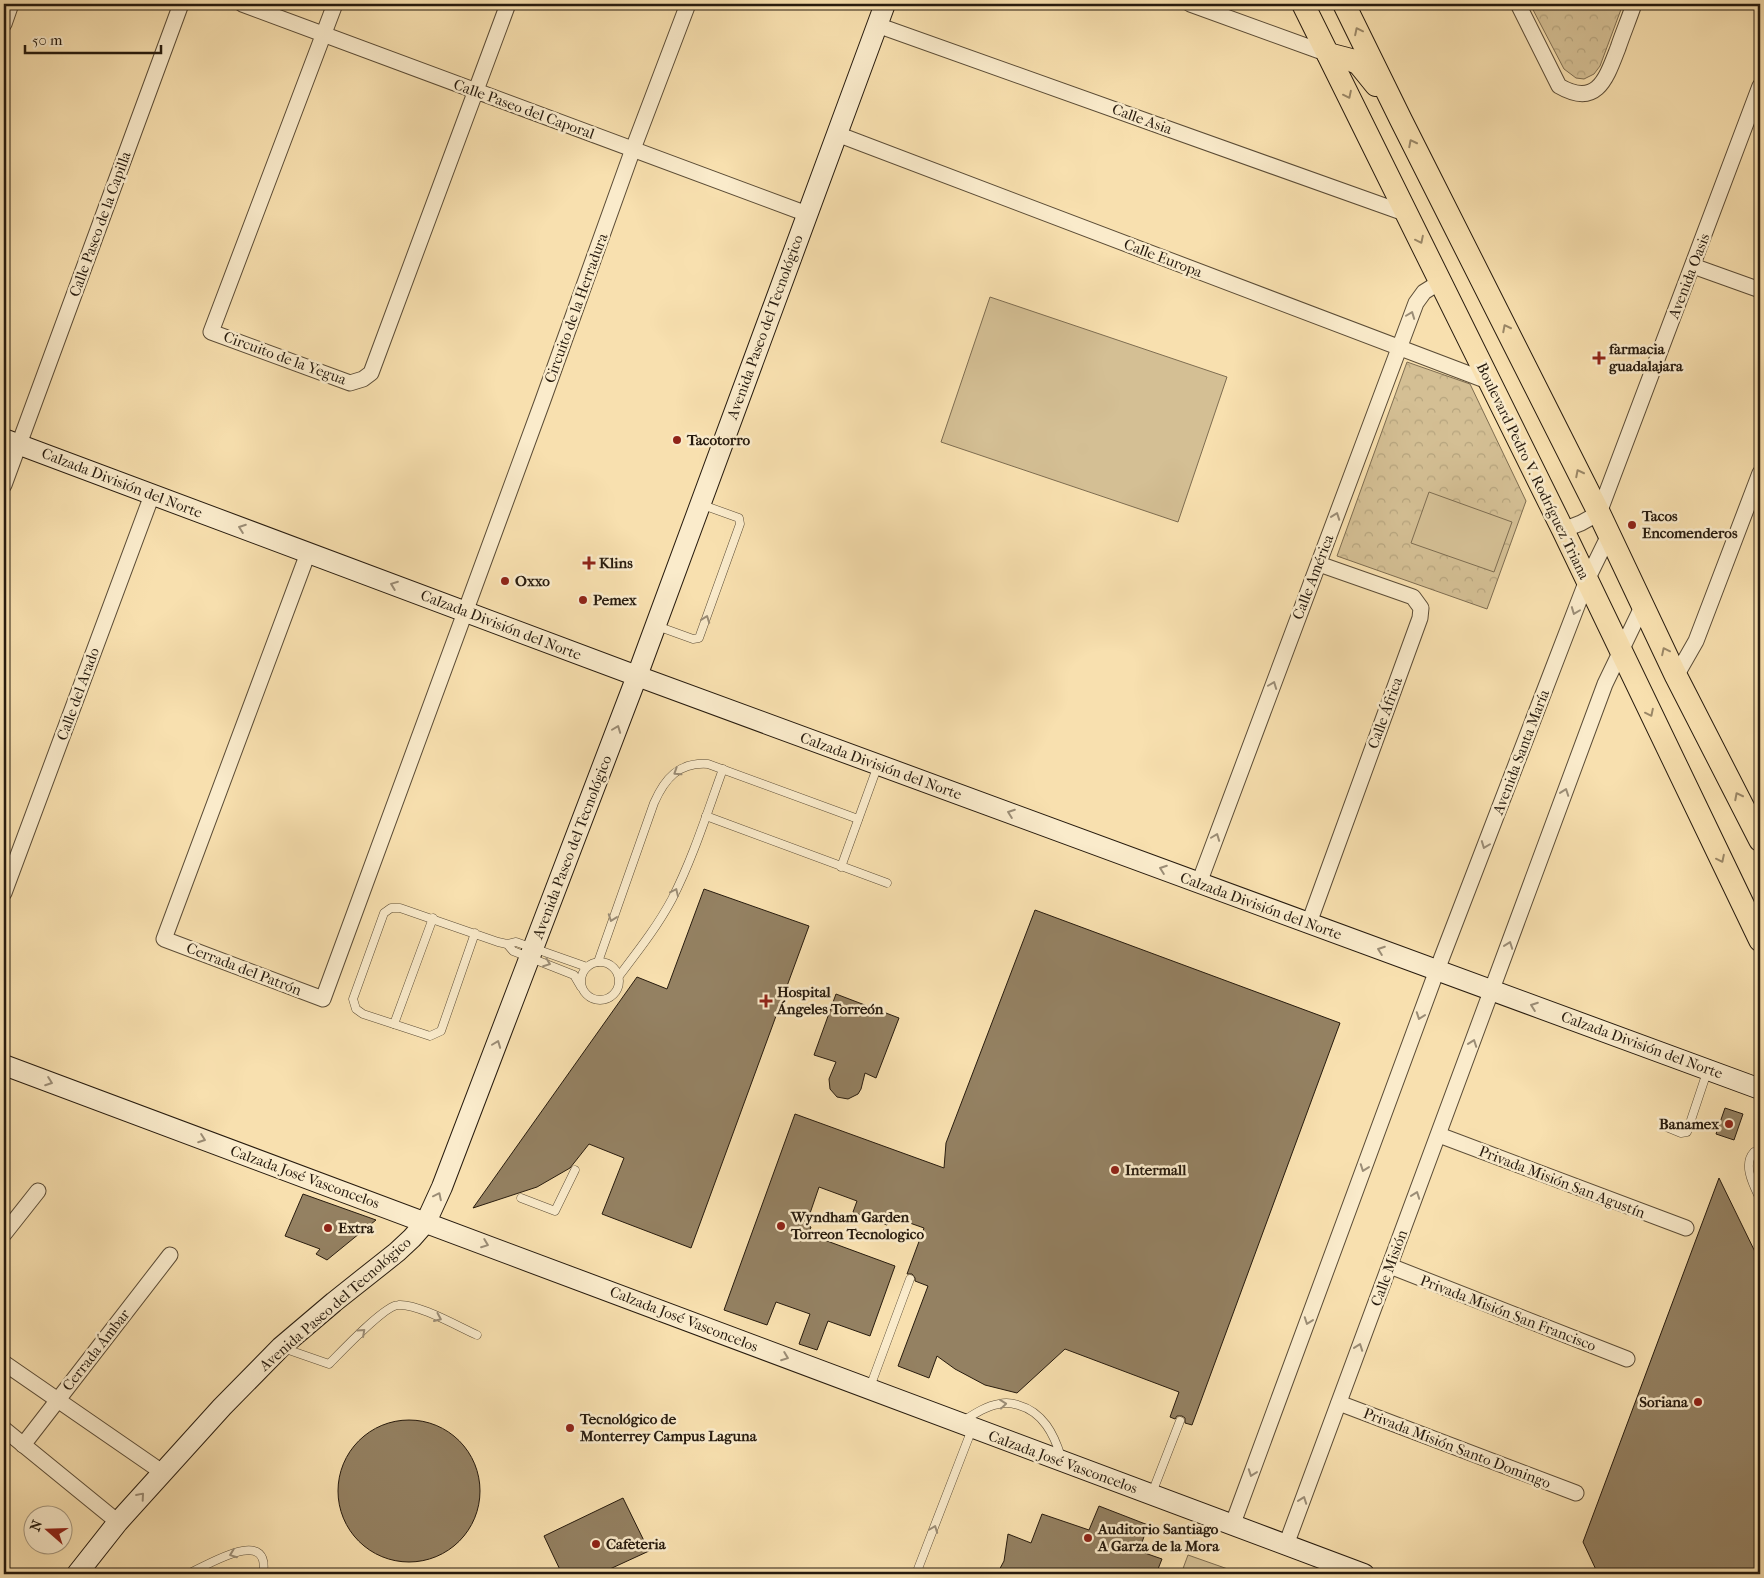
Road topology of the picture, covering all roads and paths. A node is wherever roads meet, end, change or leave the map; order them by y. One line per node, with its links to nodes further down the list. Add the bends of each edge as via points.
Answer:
1 (11, 4): 13 (street)
2 (181, 4): 29 (street, Calle Paseo de la Capilla)
3 (242, 4): 15 (street, Calle Paseo del Caporal)
4 (335, 4): 15 (street)
5 (508, 4): 18 (street, Circuito de la Yegua)
6 (688, 4): 21 (street, Circuito de la Herradura)
7 (885, 4): 14 (main road, Avenida Paseo del Tecnológico)
8 (1190, 4): 16 (street)
9 (1303, 4): 16 (main road, Boulevard Pedro V. Rodríguez Triana)
10 (1344, 4): 19 (main road, one-way to 10)
11 (1518, 4): 12 (street, via 1559,86 1571,93 1583,94 1606,79)
12 (1634, 4)
13 (4, 24)
14 (877, 25): 20 (main road, Avenida Paseo del Tecnológico); 23 (street, Calle Asia)
15 (323, 34): 18 (street, Calle Paseo del Caporal); 18 (street, Circuito de la Yegua, via 211,332 350,383 371,373)
16 (1328, 54): 19 (main road, via 1359,64); 23 (main road, Boulevard Pedro V. Rodríguez Triana, one-way to 23)
17 (1760, 86): 24 (street, Avenida Oasis)
18 (475, 91): 21 (street, Calle Paseo del Caporal)
19 (1394, 106): 34 (main road, one-way to 19)
20 (837, 134): 22 (main road, Avenida Paseo del Tecnológico); 27 (street, Calle Europa)
21 (633, 149): 22 (street, Calle Paseo del Caporal); 41 (street, Circuito de la Herradura)
22 (807, 214): 33 (main road, Avenida Paseo del Tecnológico)
23 (1407, 214): 25 (main road, Boulevard Pedro V. Rodríguez Triana, one-way to 25)
24 (1693, 266): 26 (street); 34 (street, Avenida Oasis)
25 (1440, 282): 27 (street, Calle América, one-way to 25, via 1416,303 1424,292); 28 (main road, Boulevard Pedro V. Rodríguez Triana)
26 (1760, 290)
27 (1399, 347): 28 (street, Calle Europa); 38 (street, Calle América, one-way to 27)
28 (1490, 382): 35 (main road, Boulevard Pedro V. Rodríguez Triana)
29 (11, 442): 31 (street, Calle Paseo de la Capilla); 32 (main road, Calzada División del Norte)
30 (1760, 473): 45 (street, via 1696,641)
31 (4, 484)
32 (152, 495): 37 (main road, Calzada División del Norte, one-way to 32); 52 (street, Calle del Arado)
33 (700, 503): 42 (main road, Avenida Paseo del Tecnológico); 42 (lane, one-way to 33, via 696,639 703,628 740,522 739,518)
34 (1599, 513): 35 (street); 36 (main road)
35 (1563, 530): 39 (main road, Boulevard Pedro V. Rodríguez Triana)
36 (1609, 535): 39 (street, Avenida Santa María); 40 (main road)
37 (308, 553): 41 (main road, Calzada División del Norte, one-way to 37); 41 (street, Cerrada del Patrón, via 164,939 323,999)
38 (1318, 564): 53 (street, Calle América, one-way to 38); 57 (street, Calle África, via 1413,597 1421,608)
39 (1586, 580): 43 (main road, Boulevard Pedro V. Rodríguez Triana); 63 (street, Avenida Santa María, one-way to 63)
40 (1643, 605): 43 (street); 45 (main road, one-way to 40)
41 (466, 612): 44 (main road, Calzada División del Norte)
42 (655, 626): 44 (main road, Avenida Paseo del Tecnológico)
43 (1621, 653): 59 (main road, Boulevard Pedro V. Rodríguez Triana, one-way to 59); 66 (street, one-way to 43, via 1605,684)
44 (636, 676): 46 (main road, Calzada División del Norte); 60 (main road, Avenida Paseo del Tecnológico, one-way to 44)
45 (1676, 676): 50 (main road, one-way to 45)
46 (878, 765): 49 (lane); 53 (main road, Calzada División del Norte, one-way to 46)
47 (723, 770): 48 (lane); 49 (lane); 61 (lane, one-way to 61, via 695,763 669,777 660,790)
48 (706, 816): 51 (lane); 64 (lane, one-way to 48, via 657,925 672,898)
49 (858, 820): 51 (lane)
50 (1760, 837)
51 (841, 866): 54 (lane)
52 (7, 875): 55 (street, Calle del Arado)
53 (1198, 882): 57 (main road, Calzada División del Norte)
54 (887, 883)
55 (4, 893)
56 (433, 918): 58 (lane); 67 (lane); 67 (lane, via 400,908 391,908 384,914 353,999 356,1009 363,1014)
57 (1309, 923): 63 (main road, Calzada División del Norte, one-way to 57)
58 (475, 933): 60 (lane, via 507,944 513,951); 67 (lane, via 441,1031 430,1036)
59 (1760, 940)
60 (532, 952): 62 (lane); 65 (lane, one-way to 65, via 574,975); 78 (main road, Avenida Paseo del Tecnológico, one-way to 60)
61 (598, 962): 62 (lane); 64 (lane, via 615,968)
62 (587, 967): 65 (lane, via 581,980)
63 (1437, 970): 66 (main road, Calzada División del Norte); 100 (street, one-way to 100)
64 (619, 976): 65 (lane, via 620,986 607,1000 597,1001)
65 (582, 988)
66 (1492, 991): 69 (main road, Calzada División del Norte, one-way to 66); 72 (street, Calle Misión, one-way to 66)
67 (394, 1024)
68 (4, 1065): 78 (main road, Calzada José Vasconcelos, one-way to 78)
69 (1708, 1070): 70 (main road, Calzada División del Norte); 71 (lane, via 1687,1132)
70 (1760, 1089)
71 (1664, 1126)
72 (1439, 1135): 79 (street, Privada Misión San Agustín); 82 (street, Calle Misión, one-way to 72)
73 (1760, 1150): 77 (lane, via 1752,1155 1749,1171)
74 (575, 1170): 76 (lane, via 555,1211)
75 (38, 1192): 80 (street)
76 (522, 1198)
77 (1760, 1199)
78 (426, 1222): 85 (main road, Avenida Paseo del Tecnológico, via 397,1252); 88 (main road, Calzada José Vasconcelos, one-way to 88)
79 (1686, 1228)
80 (4, 1234)
81 (170, 1255): 89 (street, Cerrada Ámbar)
82 (1390, 1266): 86 (street, Privada Misión San Francisco); 90 (street, Calle Misión, one-way to 82)
83 (910, 1279): 88 (lane)
84 (477, 1335): 85 (lane, one-way to 84, via 329,1364 389,1308 398,1305 415,1307)
85 (281, 1347): 96 (main road, Avenida Paseo del Tecnológico)
86 (1627, 1360)
87 (4, 1363): 89 (street)
88 (870, 1389): 92 (main road, Calzada José Vasconcelos)
89 (58, 1400): 94 (street, Cerrada Ámbar); 96 (street)
90 (1339, 1403): 97 (street, Privada Misión Santo Domingo); 101 (street, Calle Misión, one-way to 90)
91 (1180, 1421): 98 (lane)
92 (966, 1426): 95 (main road, Calzada José Vasconcelos); 95 (lane, one-way to 95, via 982,1410 999,1403 1022,1406 1043,1419 1058,1446); 105 (lane, one-way to 92)
93 (4, 1429): 94 (street)
94 (23, 1445): 99 (street)
95 (1062, 1461): 98 (main road, Calzada José Vasconcelos)
96 (162, 1472): 99 (main road, Avenida Paseo del Tecnológico, one-way to 96)
97 (1576, 1493)
98 (1151, 1495): 100 (main road, Calzada José Vasconcelos)
99 (118, 1522): 102 (main road, Avenida Paseo del Tecnológico)
100 (1232, 1526): 101 (main road, Calzada José Vasconcelos)
101 (1286, 1545): 106 (main road, Calzada José Vasconcelos)
102 (77, 1574)
103 (188, 1574): 104 (lane, one-way to 103, via 262,1557 248,1550 237,1551)
104 (262, 1574)
105 (916, 1574)
106 (1364, 1574)

